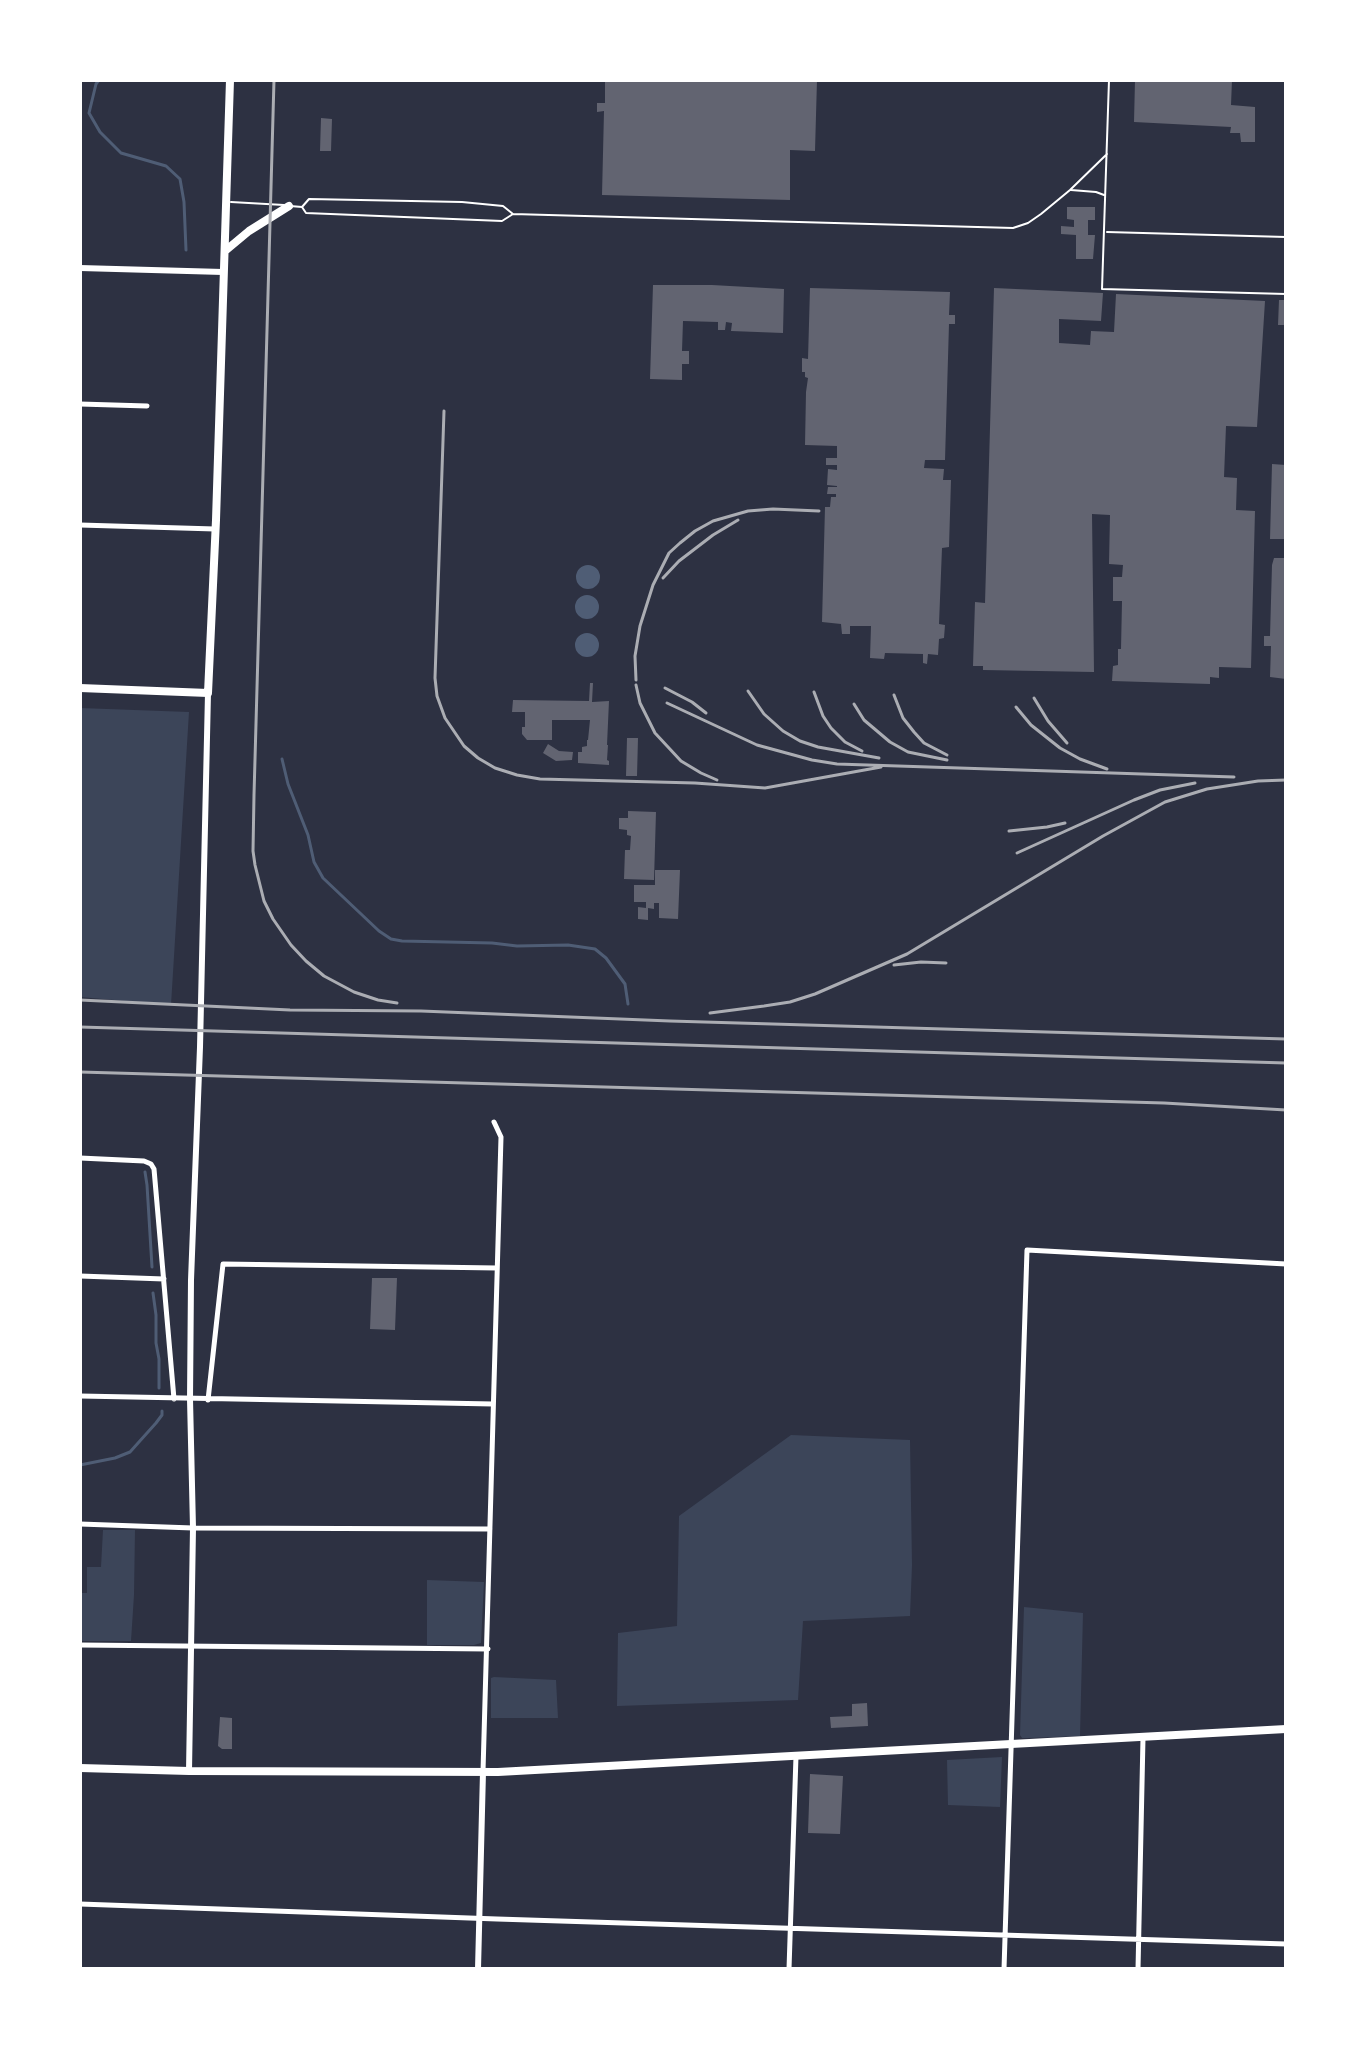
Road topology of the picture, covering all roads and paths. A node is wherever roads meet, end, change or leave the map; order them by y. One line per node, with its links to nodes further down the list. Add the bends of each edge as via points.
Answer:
1 (230, 80): 6 (main road)
2 (1109, 80): 3 (lane)
3 (1107, 154): 4 (lane); 5 (lane)
4 (1070, 190): 5 (lane); 9 (lane, via 1028,223 1013,228)
5 (1107, 196): 10 (lane)
6 (225, 202): 7 (lane); 12 (main road)
7 (289, 206): 8 (lane); 12 (main road)
8 (302, 207): 9 (lane, via 306,213 502,221); 9 (lane, via 309,199 462,202 503,206)
9 (513, 214)
10 (1105, 232): 11 (lane); 15 (lane, via 1102,289)
11 (1286, 237)
12 (225, 251): 14 (main road)
13 (80, 268): 14 (street)
14 (223, 272): 19 (main road)
15 (1286, 294)
16 (80, 404): 17 (street)
17 (147, 406)
18 (80, 525): 19 (street)
19 (215, 529): 21 (main road)
20 (80, 688): 21 (main road)
21 (208, 693): 30 (street)
22 (494, 1122): 25 (street, via 501,1137)
23 (80, 1158): 27 (street, via 153,1165)
24 (1286, 1264): 41 (street, via 1027,1250)
25 (497, 1268): 31 (street, via 223,1264); 32 (street)
26 (80, 1276): 27 (street)
27 (164, 1279): 29 (street)
28 (80, 1396): 29 (street)
29 (174, 1399): 30 (street)
30 (190, 1399): 31 (street); 34 (street)
31 (208, 1400): 32 (street)
32 (493, 1404): 35 (street)
33 (80, 1524): 34 (street)
34 (193, 1528): 35 (street); 37 (street)
35 (490, 1529): 38 (street)
36 (80, 1645): 37 (street)
37 (191, 1647): 38 (street); 44 (street)
38 (488, 1649): 45 (street)
39 (1286, 1729): 40 (main road)
40 (1143, 1738): 41 (main road); 50 (street)
41 (1012, 1744): 42 (main road); 49 (street)
42 (796, 1756): 45 (main road); 48 (street)
43 (80, 1768): 44 (main road)
44 (189, 1771): 45 (main road)
45 (483, 1772): 47 (street)
46 (80, 1904): 47 (street)
47 (479, 1918): 48 (street); 52 (street)
48 (790, 1929): 49 (street); 53 (street)
49 (1005, 1936): 50 (street); 54 (street)
50 (1139, 1940): 51 (street); 55 (street)
51 (1286, 1944)
52 (478, 1969)
53 (789, 1969)
54 (1004, 1969)
55 (1138, 1969)

